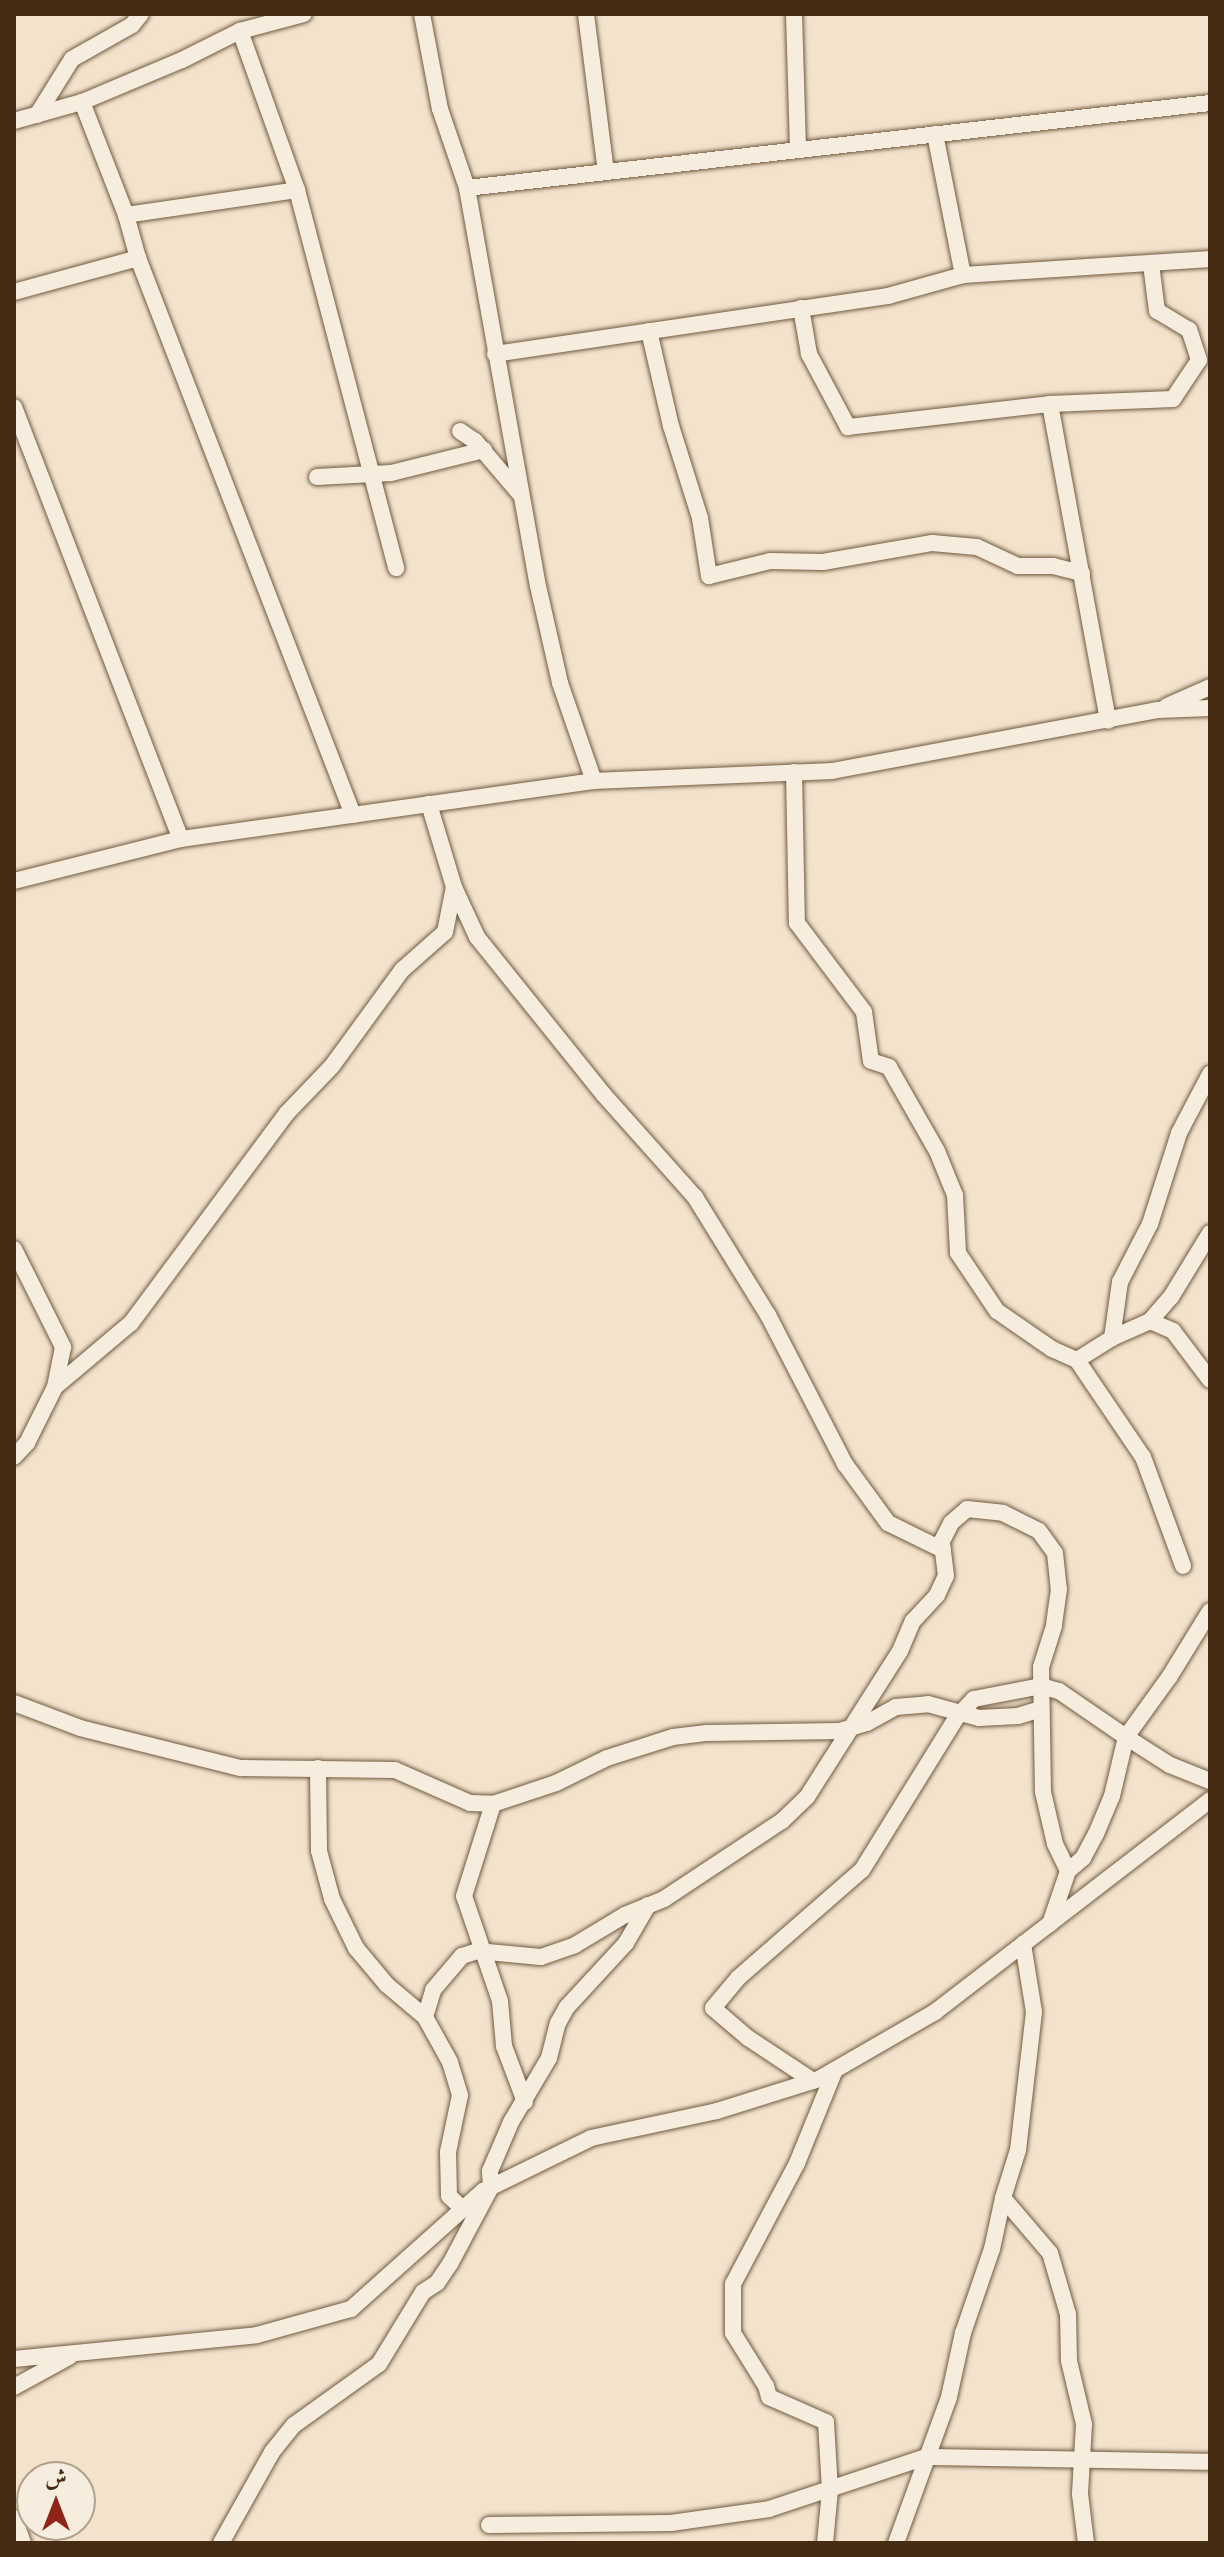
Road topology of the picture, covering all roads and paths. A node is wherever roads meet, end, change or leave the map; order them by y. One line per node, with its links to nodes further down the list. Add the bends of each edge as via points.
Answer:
1 (141, 14): 10 (street, via 132,25 72,59)
2 (300, 14): 6 (street)
3 (422, 14): 15 (street, via 440,109)
4 (586, 14): 14 (street)
5 (794, 14): 13 (street)
6 (276, 17): 7 (street)
7 (240, 31): 8 (street); 16 (street)
8 (82, 102): 10 (street); 17 (street)
9 (1210, 103): 12 (street)
10 (37, 115): 11 (street)
11 (14, 121)
12 (935, 134): 13 (street); 21 (street)
13 (798, 150): 14 (street)
14 (606, 172): 15 (street)
15 (467, 188): 25 (street)
16 (297, 190): 17 (street, via 126,215); 30 (street)
17 (128, 220): 18 (street)
18 (138, 258): 22 (street); 42 (street)
19 (1210, 259): 20 (street)
20 (1151, 264): 21 (street); 26 (street, via 1157,311 1189,330 1199,360 1173,399)
21 (963, 275): 23 (street, via 888,296)
22 (14, 292)
23 (801, 308): 24 (street); 26 (street, via 809,354 848,427)
24 (649, 331): 25 (street); 34 (street, via 700,518 709,576 770,561 823,562 932,543 977,547 1018,566)
25 (495, 354): 32 (street)
26 (1050, 404): 34 (street)
27 (14, 407): 43 (street)
28 (460, 431): 29 (street)
29 (484, 450): 30 (street); 32 (street)
30 (373, 474): 31 (street); 33 (street)
31 (317, 477)
32 (523, 499): 40 (street, via 560,683)
33 (396, 568)
34 (1082, 573): 38 (street)
35 (1210, 687): 37 (street)
36 (1210, 708): 37 (street)
37 (1158, 710): 38 (street)
38 (1108, 721): 39 (street, via 832,771)
39 (794, 772): 40 (street); 51 (street, via 797,923 864,1012 871,1061 889,1067 937,1151 955,1195 958,1253 997,1311)
40 (594, 781): 41 (street)
41 (429, 804): 42 (street); 45 (street)
42 (353, 815): 43 (street)
43 (181, 839): 44 (street)
44 (14, 881)
45 (454, 887): 53 (street, via 445,932 402,970 332,1066 286,1114 131,1323); 55 (street, via 477,937 604,1095 695,1197 768,1315 845,1464 879,1512 888,1523)
46 (1210, 1074): 50 (street, via 1179,1133 1150,1224 1120,1282)
47 (1210, 1233): 49 (street)
48 (14, 1249): 53 (street, via 63,1347)
49 (1150, 1321): 50 (street); 52 (street, via 1173,1331)
50 (1112, 1338): 51 (street)
51 (1077, 1360): 56 (street, via 1143,1457)
52 (1210, 1380)
53 (55, 1387): 54 (street, via 27,1443)
54 (14, 1457)
55 (943, 1550): 58 (street, via 951,1523 967,1509 979,1508 1039,1531 1055,1553 1059,1589); 62 (street, via 946,1576 937,1595 913,1621)
56 (1183, 1566)
57 (1210, 1611): 63 (street)
58 (1041, 1686): 60 (street); 61 (street, via 974,1699); 63 (street, via 1059,1691)
59 (14, 1703): 64 (street, via 80,1728 241,1768)
60 (1041, 1709): 61 (street, via 1018,1716); 68 (street, via 1043,1792 1055,1844)
61 (960, 1714): 62 (street, via 928,1704 896,1707); 75 (street, via 862,1870 738,1978 713,2008)
62 (854, 1727): 67 (street, via 673,1737); 69 (street, via 807,1797 782,1821)
63 (1126, 1737): 65 (street, via 1170,1765); 68 (street, via 1112,1796 1096,1834 1083,1858)
64 (318, 1768): 67 (street, via 395,1770 470,1803); 73 (street, via 319,1851 332,1899 356,1948 387,1985)
65 (1210, 1781)
66 (1210, 1800): 70 (street)
67 (493, 1804): 72 (street, via 464,1896)
68 (1068, 1871): 70 (street)
69 (648, 1905): 72 (street, via 575,1945 541,1957); 76 (street, via 626,1943 567,2007 549,2058)
70 (1050, 1924): 71 (street)
71 (1023, 1944): 74 (street, via 935,2012); 78 (street, via 1034,2012 1018,2150)
72 (482, 1952): 73 (street, via 462,1956 447,1971 433,1990); 76 (street, via 500,2001 504,2046)
73 (425, 2017): 79 (street, via 450,2062 460,2095 448,2152 449,2196)
74 (835, 2070): 75 (street); 86 (street, via 797,2163 733,2284 733,2333 769,2397 826,2422)
75 (813, 2081): 77 (street, via 717,2111 591,2138)
76 (525, 2102): 77 (street, via 490,2171)
77 (491, 2187): 79 (street); 90 (street, via 450,2264 423,2292 379,2364 294,2425 272,2452)
78 (1003, 2198): 83 (street, via 949,2397); 84 (street, via 1050,2253 1068,2314 1069,2361 1084,2424)
79 (463, 2209): 80 (street, via 351,2309 257,2335)
80 (75, 2354): 81 (street); 82 (street)
81 (14, 2359)
82 (14, 2387)
83 (926, 2457): 84 (street); 86 (street); 92 (street)
84 (1082, 2462): 85 (street); 93 (street)
85 (1210, 2462)
86 (830, 2490): 88 (street, via 769,2509 671,2523); 91 (street)
87 (14, 2518): 89 (street)
88 (489, 2525)
89 (23, 2543)
90 (221, 2543)
91 (825, 2543)
92 (896, 2543)
93 (1086, 2543)

